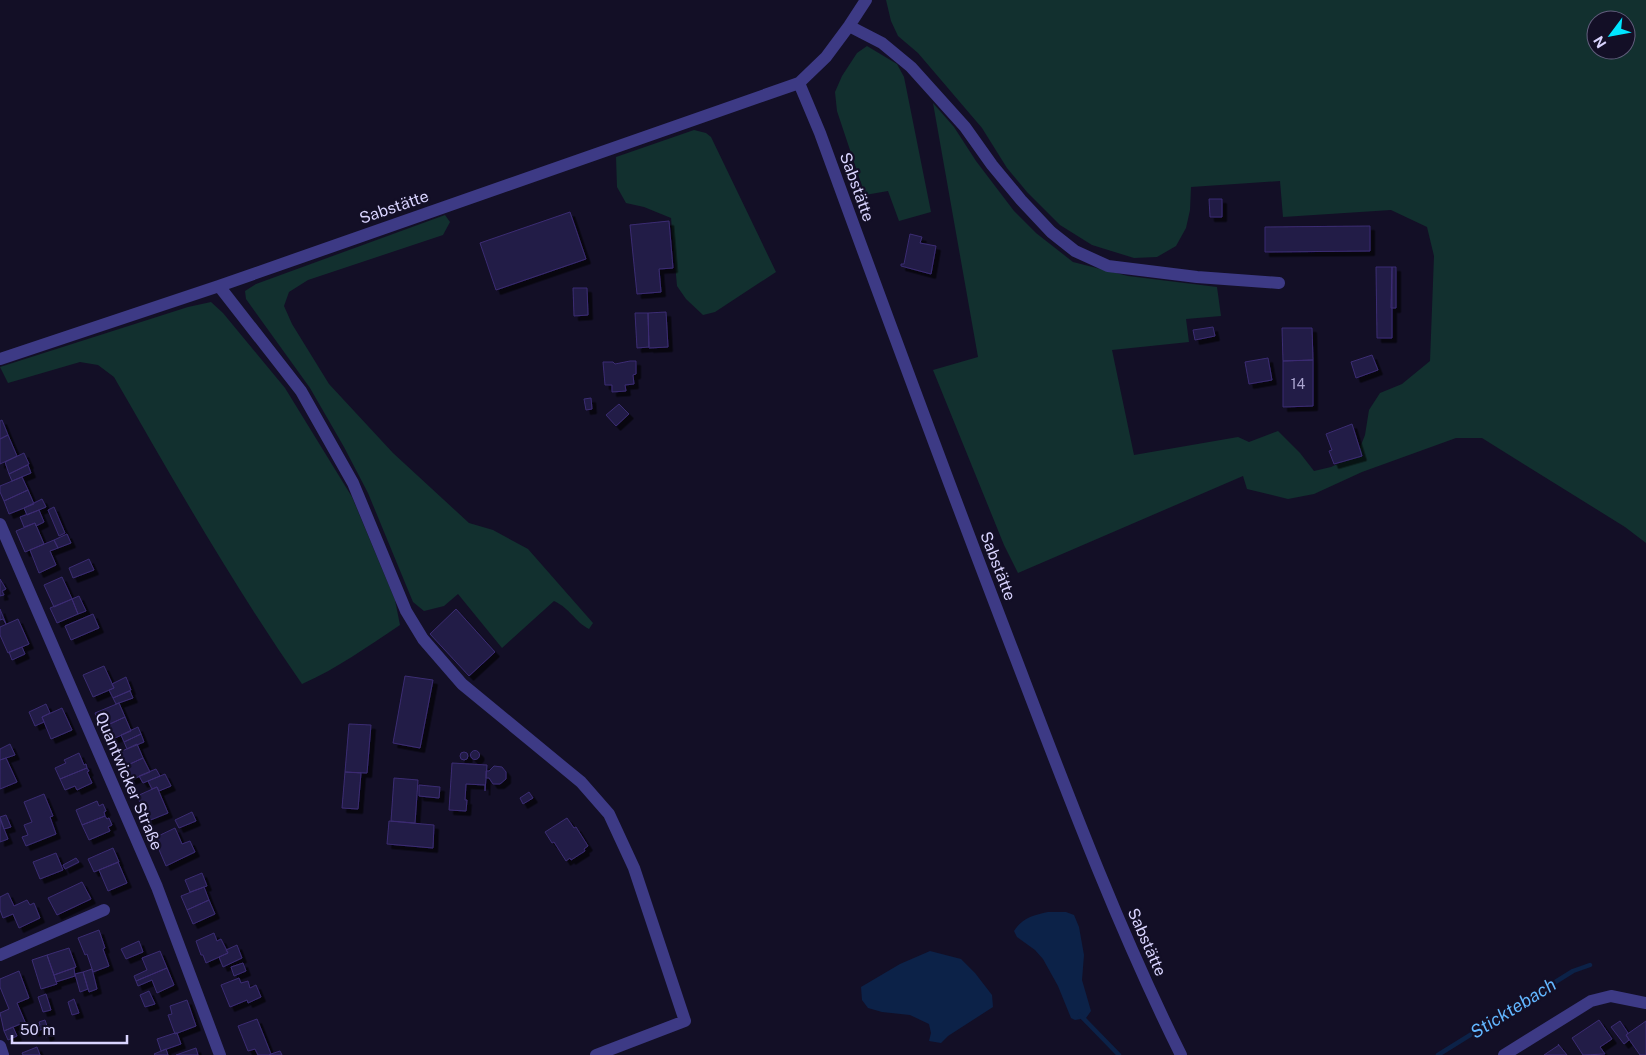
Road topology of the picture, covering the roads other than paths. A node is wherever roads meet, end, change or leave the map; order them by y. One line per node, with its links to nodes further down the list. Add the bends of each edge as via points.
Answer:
1 (866, 0): 2 (street, Sabstätte)
2 (849, 26): 3 (street, Sabstätte, via 826,57); 4 (street, via 882,43 911,66 966,127 1021,200 1050,232 1075,251 1108,266)
3 (799, 83): 5 (street, Sabstätte); 15 (street, Sabstätte, via 1104,885)
4 (1279, 283)
5 (219, 286): 6 (street, Sabstätte); 14 (street, via 301,391 353,483 406,611 423,639 462,684 581,782 609,814 634,868 684,1021)
6 (0, 359)
7 (0, 524): 13 (street, Quantwicker Straße, via 157,887)
8 (104, 910): 9 (street)
9 (0, 955)
10 (1643, 1002): 16 (street, via 1611,996 1591,1001)
11 (0, 1046): 12 (street)
12 (3, 1055)
13 (220, 1055)
14 (596, 1055)
15 (1181, 1055)
16 (1504, 1055)

